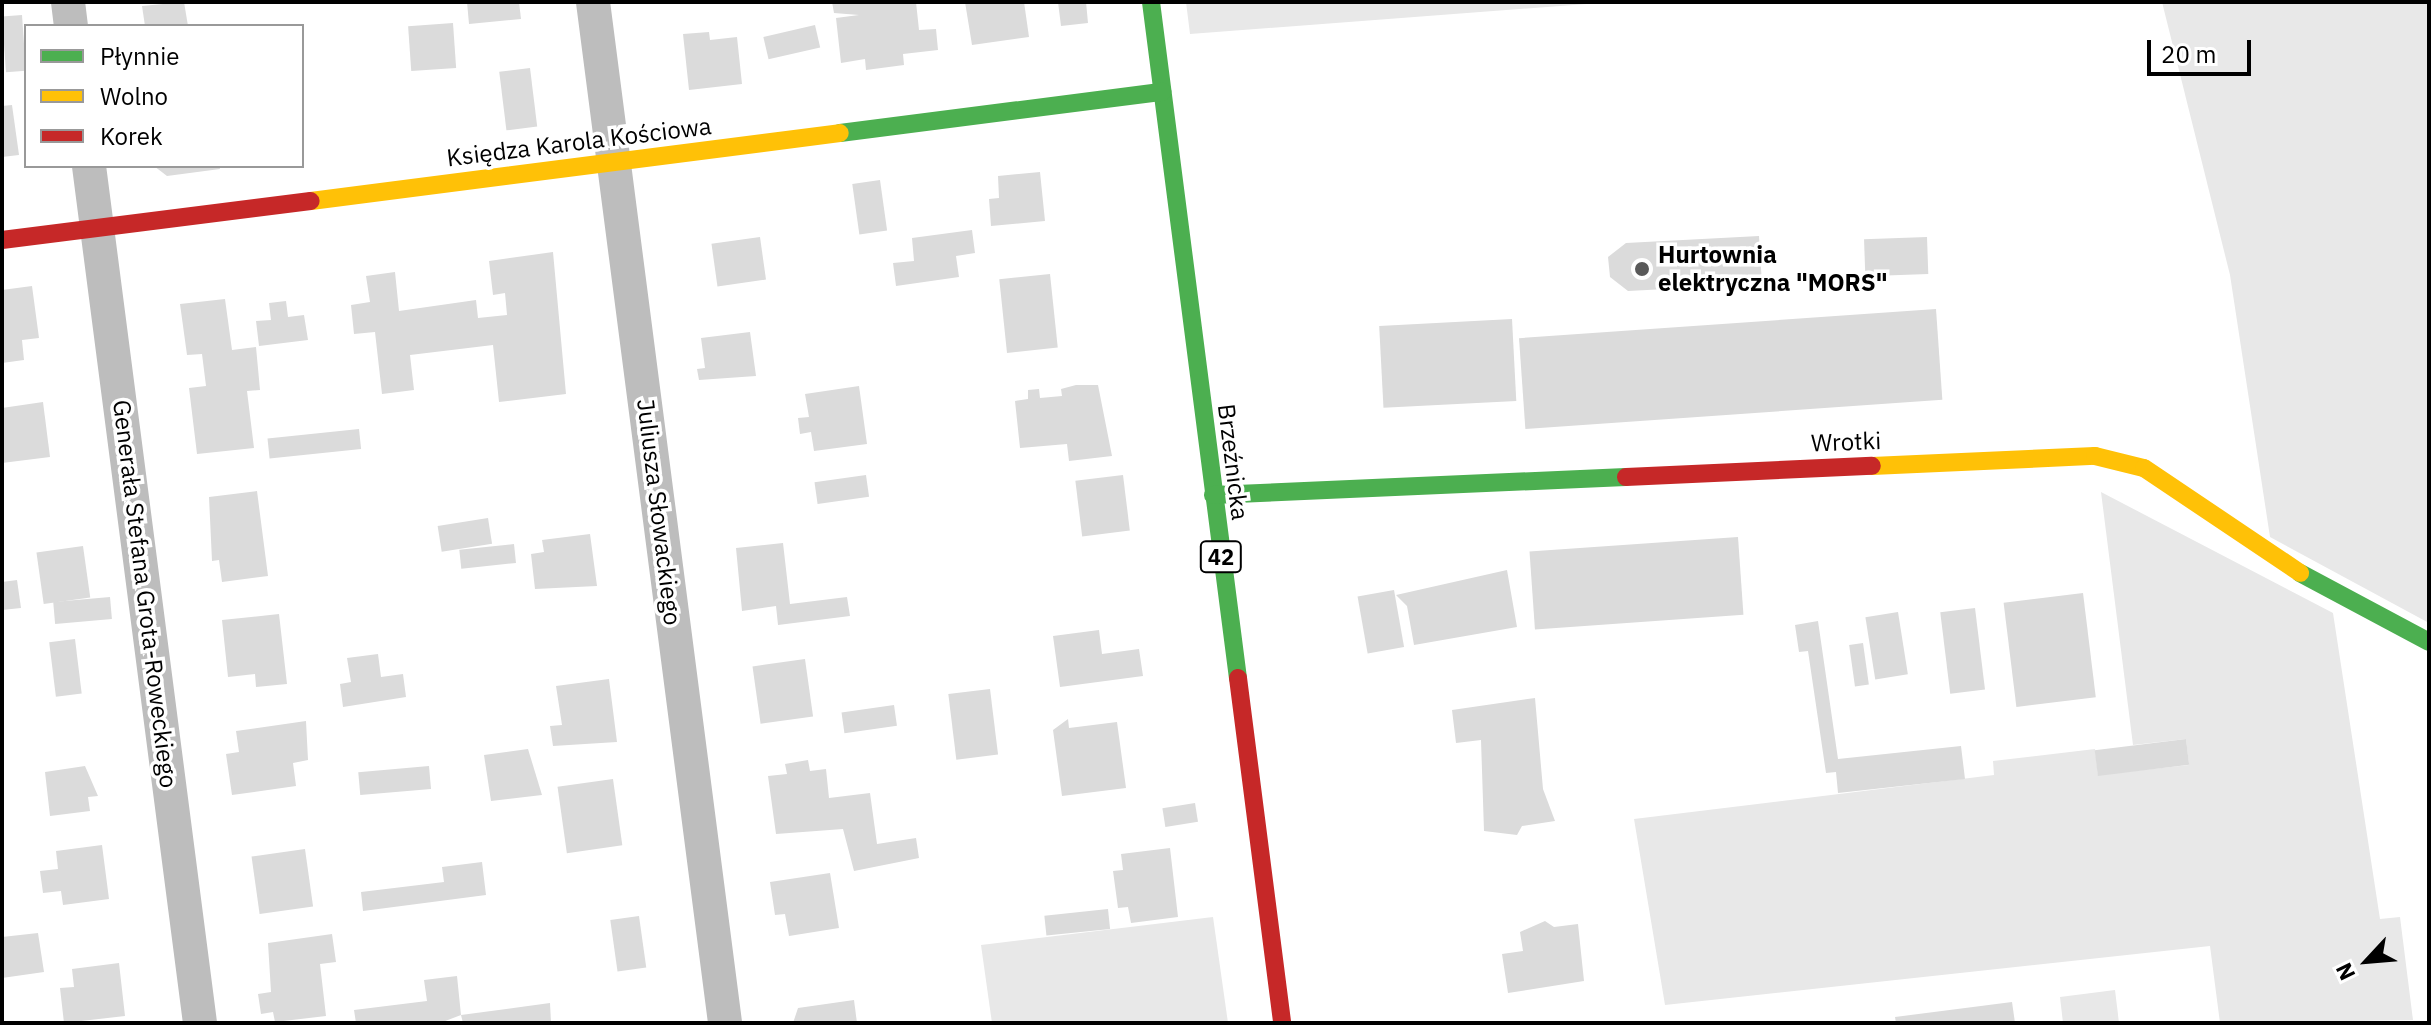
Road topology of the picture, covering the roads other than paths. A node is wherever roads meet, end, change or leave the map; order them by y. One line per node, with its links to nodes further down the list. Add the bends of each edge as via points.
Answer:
1 (68, 2): 4 (street)
2 (593, 2): 6 (street, Juliusza Słowackiego)
3 (1151, 2): 5 (street, Brzeźnicka / 42)
4 (71, 24)
5 (1162, 92): 6 (street, Księdza Karola Kościowa); 10 (street, Brzeźnicka / 42)
6 (614, 161): 8 (street, Księdza Karola Kościowa); 13 (street, Juliusza Słowackiego)
7 (89, 168): 8 (street, Generała Stefana Grota-Roweckiego)
8 (97, 228): 9 (street, Księdza Karola Kościowa); 12 (street, Generała Stefana Grota-Roweckiego)
9 (2, 240)
10 (1213, 495): 11 (street, Wrotki, via 2095,456 2144,468 2274,559); 14 (street, Brzeźnicka / 42)
11 (2429, 642)
12 (200, 1023)
13 (725, 1023)
14 (1282, 1023)

